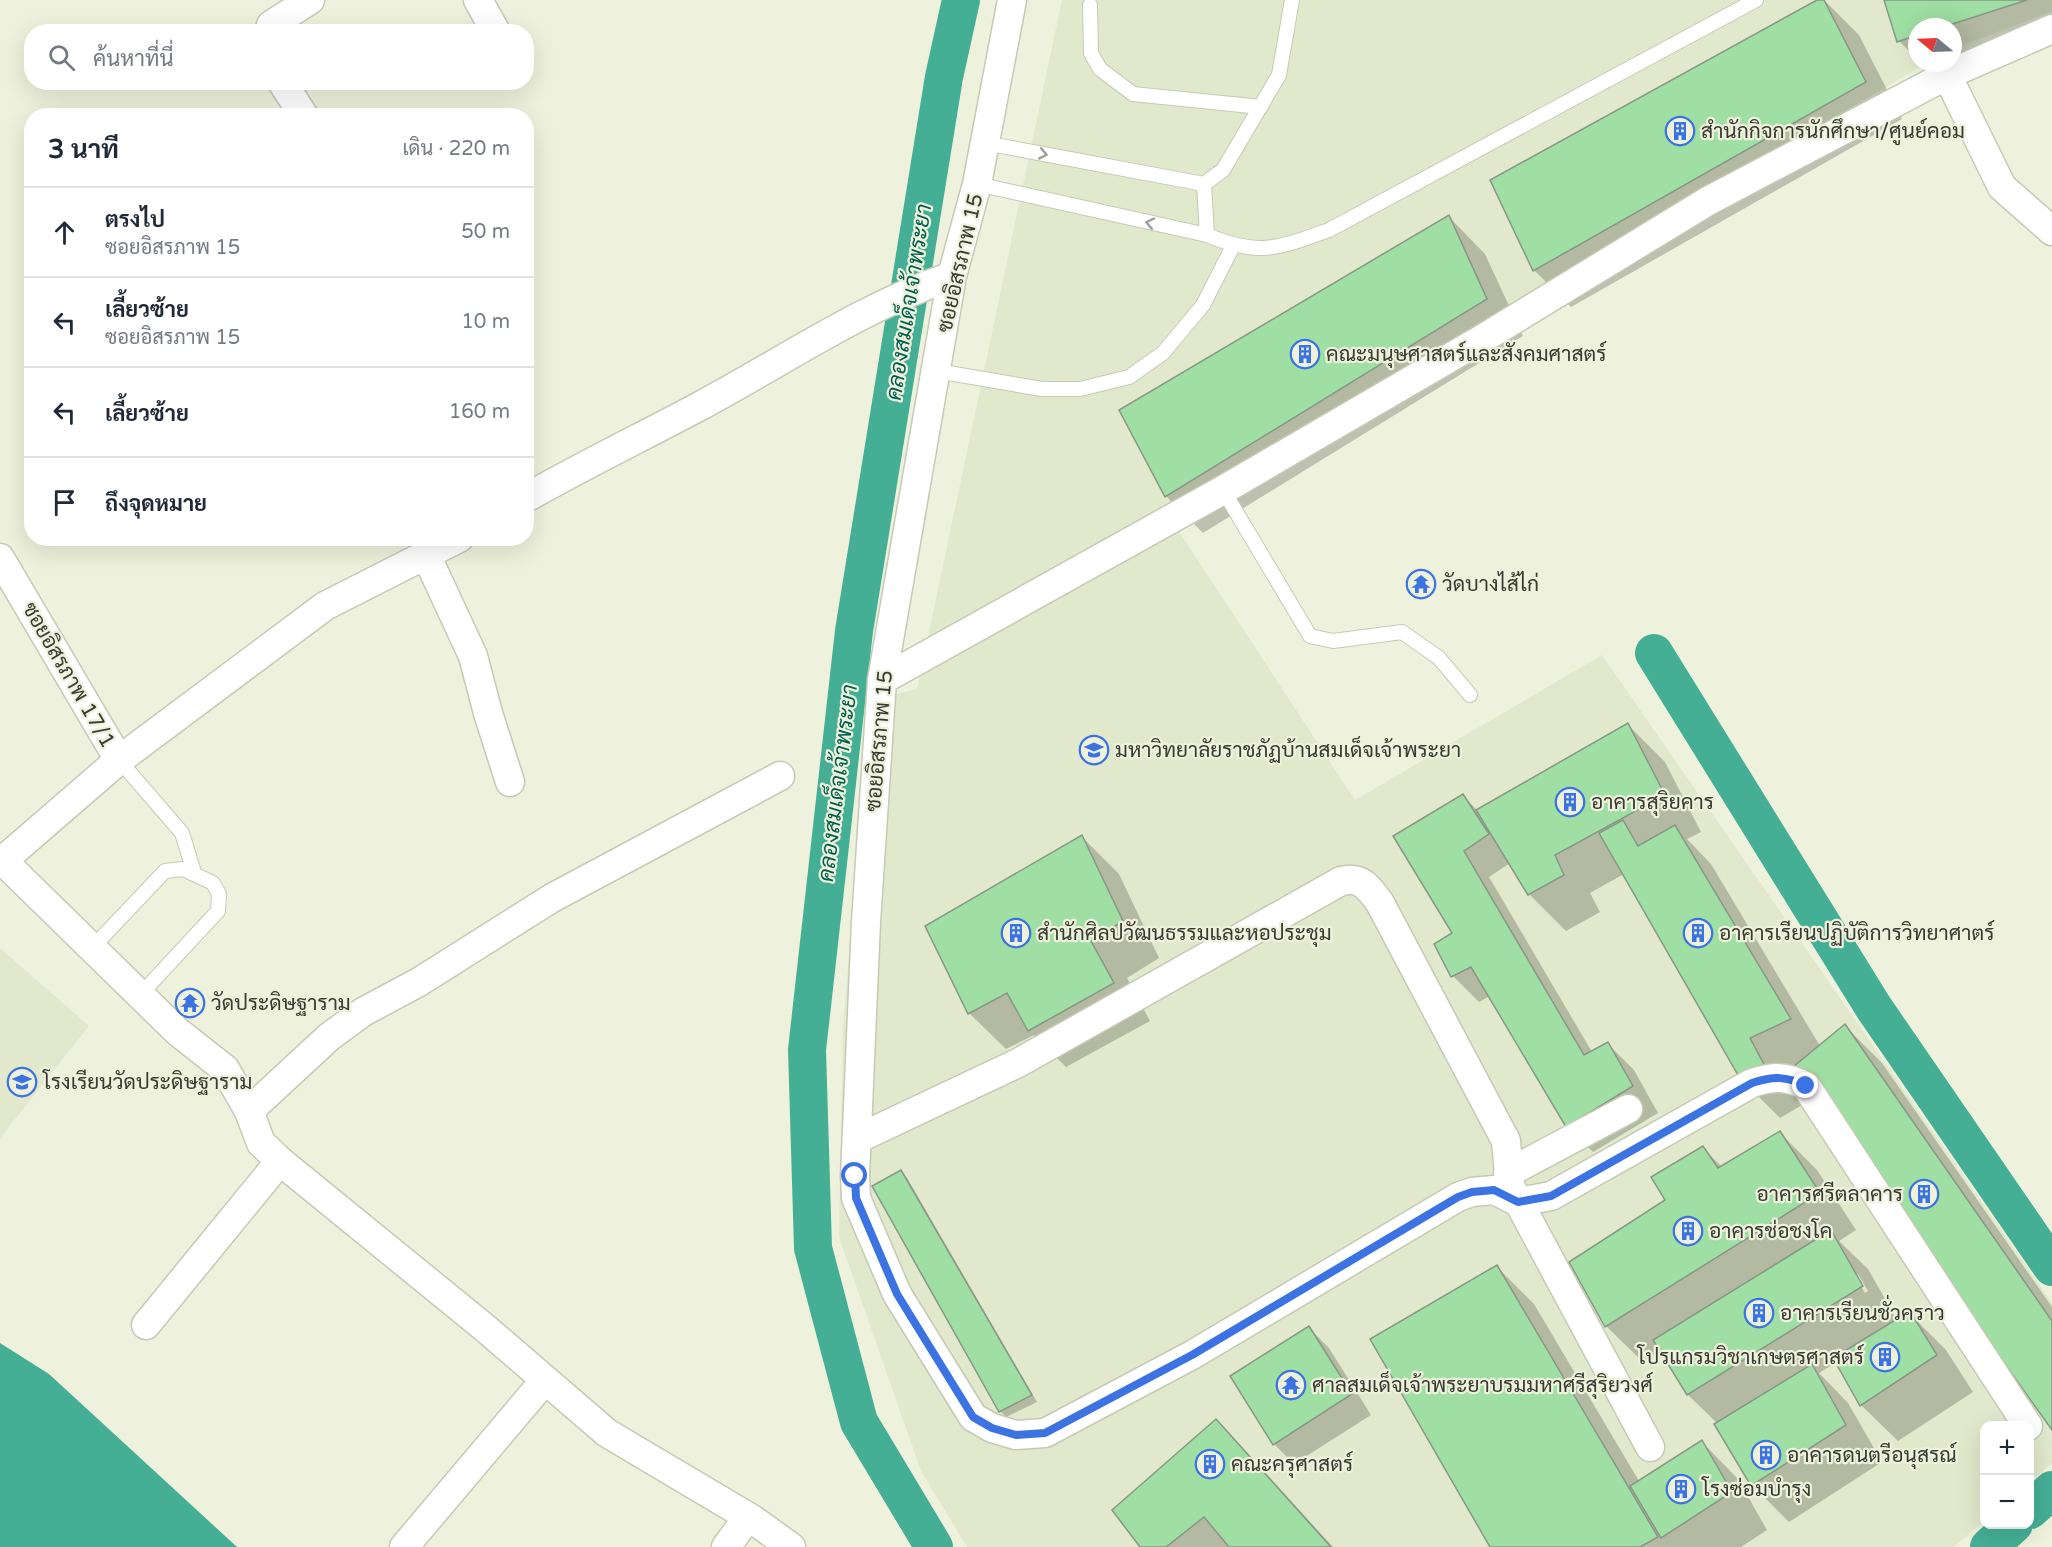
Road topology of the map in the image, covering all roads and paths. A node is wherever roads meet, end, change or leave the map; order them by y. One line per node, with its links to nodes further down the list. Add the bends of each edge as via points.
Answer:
1 (310, 0): 7 (street)
2 (478, 0): 8 (street)
3 (1012, 0): 14 (street, ซอยอิสรภาพ 15)
4 (1292, 0): 12 (lane, via 1279,75)
5 (1756, 0): 19 (lane, via 1329,230 1278,249)
6 (1090, 5): 12 (lane, via 1091,53 1100,69 1133,94)
7 (273, 24)
8 (492, 24)
9 (2052, 28): 10 (street)
10 (1947, 75): 17 (street, via 2002,187); 22 (street, via 1708,201)
11 (287, 90): 13 (street)
12 (1261, 107): 16 (lane, via 1223,170)
13 (299, 108)
14 (985, 143): 15 (street, ซอยอิสรภาพ 15); 16 (lane, one-way to 16)
15 (977, 184): 18 (lane, one-way to 15); 20 (street, ซอยอิสรภาพ 15)
16 (1204, 184): 18 (lane)
17 (2052, 231)
18 (1207, 235): 19 (lane)
19 (1233, 246): 21 (lane, via 1203,305 1163,353 1129,377 1080,389 1042,389)
20 (952, 276): 21 (street, ซอยอิสรภาพ 15); 23 (street, via 923,285 835,328 700,406)
21 (937, 371): 27 (street, ซอยอิสรภาพ 15)
22 (1223, 490): 27 (street); 28 (lane, via 1310,636 1333,641 1402,632 1439,658)
23 (534, 493)
24 (446, 546): 25 (street)
25 (427, 557): 29 (street, via 325,606); 31 (street, via 473,656)
26 (0, 558): 29 (street, ซอยอิสรภาพ 17/1)
27 (882, 680): 38 (street, ซอยอิสรภาพ 15, via 865,934)
28 (1470, 695)
29 (119, 760): 32 (street); 33 (lane, via 182,833)
30 (780, 776): 37 (street, via 552,898 419,982 363,1012 329,1037)
31 (510, 782)
32 (2, 862): 34 (street)
33 (194, 872): 34 (lane, via 165,871); 35 (lane, via 213,883 219,894 218,911)
34 (92, 948): 35 (street)
35 (140, 995): 37 (street, via 178,1032 225,1068)
36 (1628, 1109): 40 (street)
37 (249, 1111): 39 (street, via 261,1143)
38 (857, 1139): 40 (street, via 1018,1063 1325,889 1351,878 1365,882 1394,928 1506,1141); 41 (street, ซอยอิสรภาพ 15, via 856,1198 897,1294 973,1417 1016,1435 1045,1433 1133,1387 1458,1197 1494,1190)
39 (280, 1161): 42 (street); 43 (street)
40 (1508, 1173): 41 (street)
41 (1518, 1202): 44 (street, via 1551,1196 1752,1083 1788,1077 1806,1086); 45 (street)
42 (146, 1324)
43 (545, 1380): 46 (street, via 607,1433); 47 (street)
44 (2024, 1421)
45 (1650, 1447)
46 (748, 1517): 48 (street); 49 (street)
47 (404, 1547)
48 (726, 1547)
49 (791, 1547)

